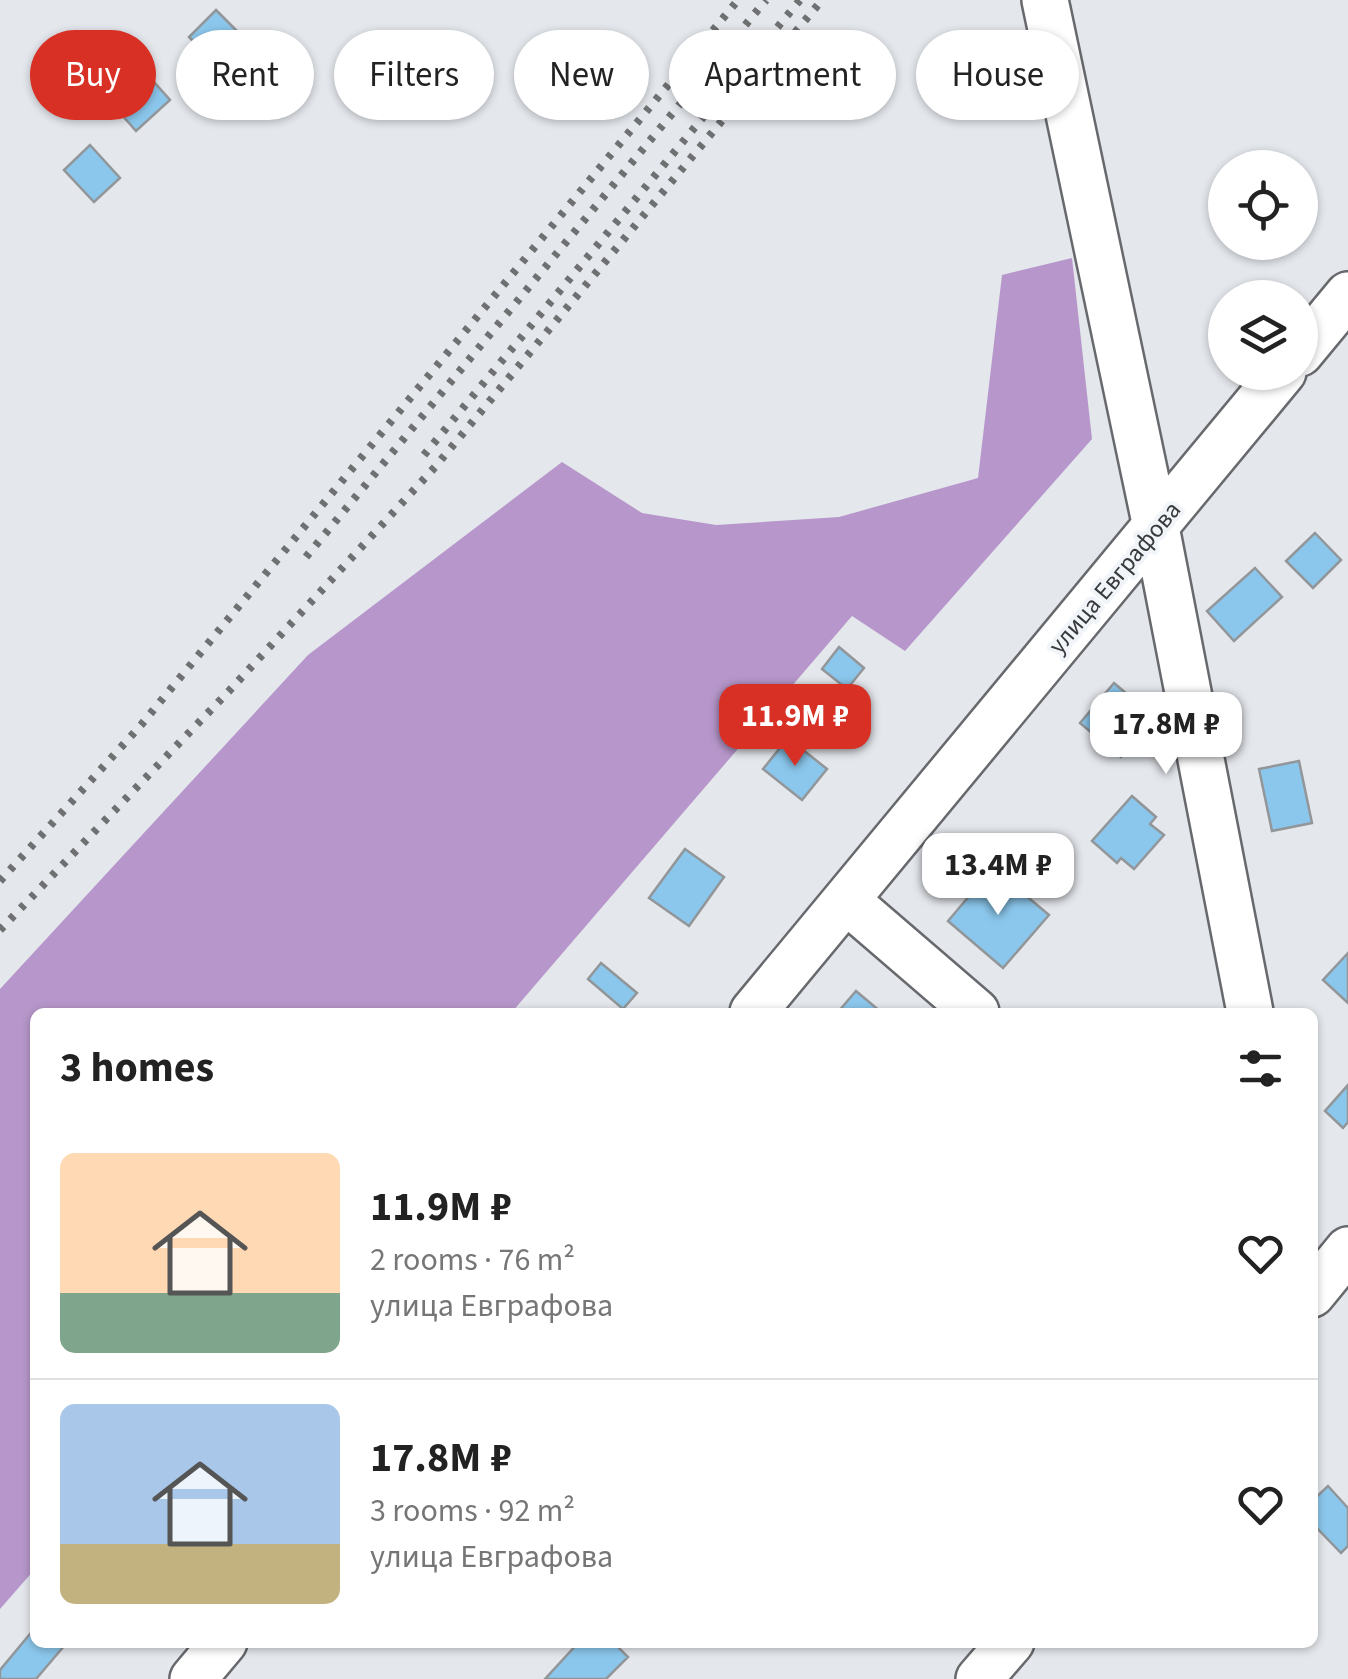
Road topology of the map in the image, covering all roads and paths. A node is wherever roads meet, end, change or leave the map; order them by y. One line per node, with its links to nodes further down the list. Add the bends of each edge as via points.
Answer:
1 (1045, 0): 5 (street)
2 (1348, 295): 3 (street)
3 (1318, 331)
4 (1269, 390): 5 (street, улица Евграфова)
5 (1156, 528): 6 (street, улица Евграфова); 9 (street)
6 (847, 900): 7 (street, улица Евграфова); 8 (street)
7 (756, 1008)
8 (971, 1008)
9 (1249, 1008)
10 (1348, 1250): 11 (street)
11 (1325, 1287)
12 (219, 1648): 14 (street)
13 (1005, 1648): 15 (street)
14 (193, 1679)
15 (979, 1679)

